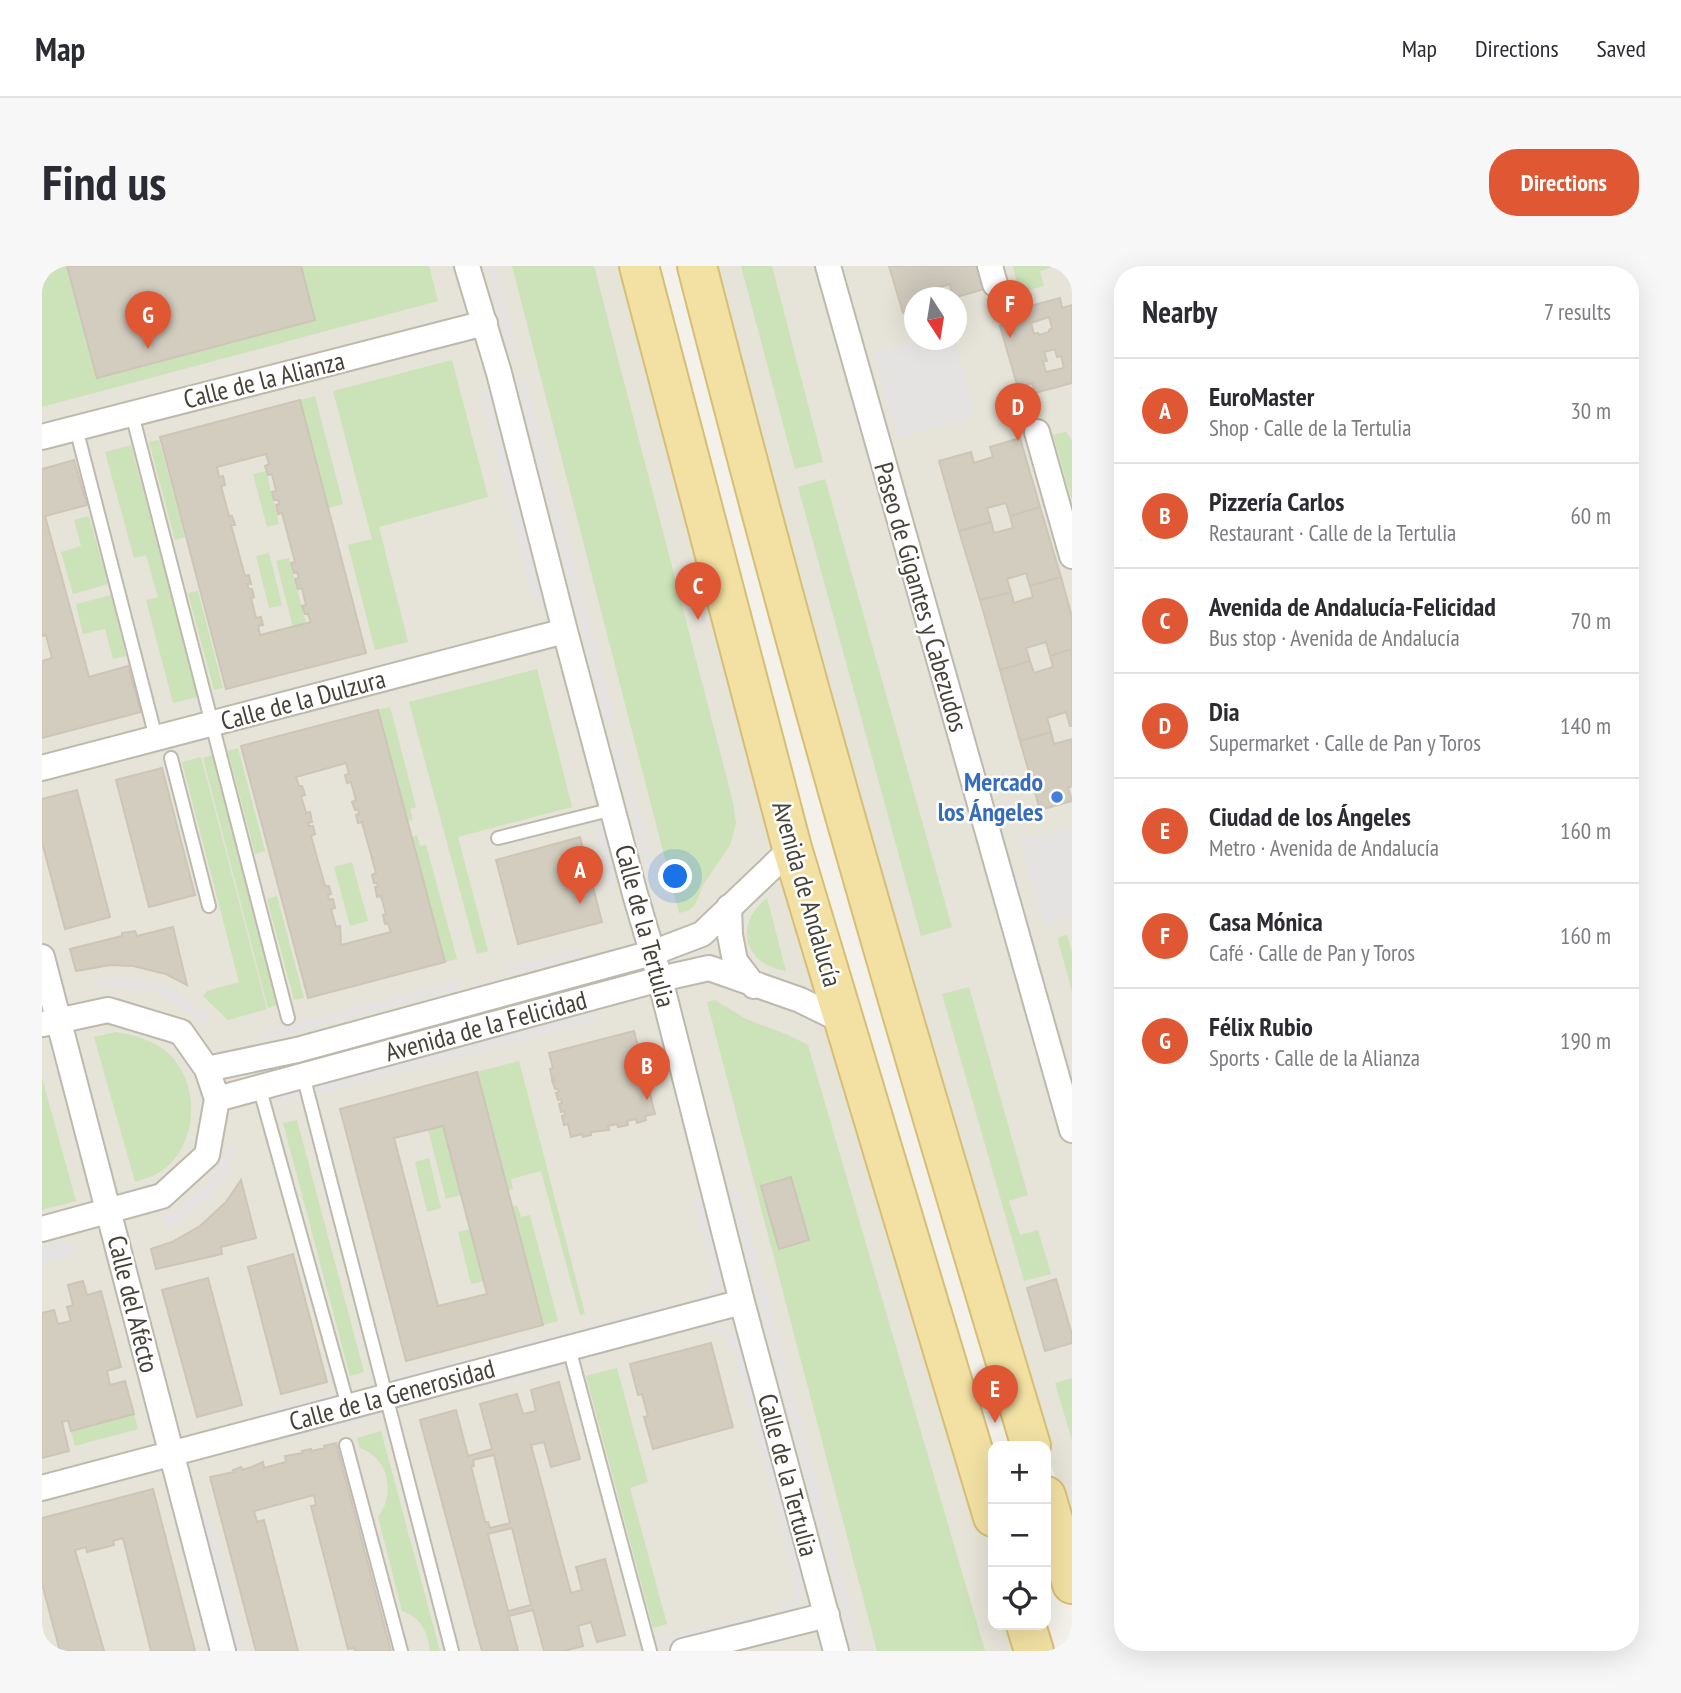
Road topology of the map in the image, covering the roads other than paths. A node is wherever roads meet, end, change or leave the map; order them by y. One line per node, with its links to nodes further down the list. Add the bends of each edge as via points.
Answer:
1 (467, 266): 6 (street, Calle de la Tertulia)
2 (474, 266): 6 (street, Calle de la Tertulia)
3 (639, 266): 19 (main road, Avenida de Andalucía)
4 (697, 266): 40 (main road, via 830,765)
5 (828, 266): 33 (street, Paseo de Gigantes y Cabezudos)
6 (485, 323): 7 (street, Calle de la Alianza); 12 (street, Calle de la Tertulia)
7 (132, 414): 8 (street, Calle de la Alianza); 13 (lane)
8 (76, 428): 10 (street, Calle de la Alianza); 14 (lane)
9 (1037, 432): 11 (street)
10 (42, 436)
11 (1072, 556)
12 (565, 631): 13 (street, Calle de la Dulzura); 17 (street, Calle de la Tertulia)
13 (213, 724): 14 (street, Calle de la Dulzura); 26 (lane)
14 (156, 738): 16 (street, Calle de la Dulzura)
15 (171, 758): 20 (lane)
16 (42, 768)
17 (613, 809): 18 (lane); 22 (street, Calle de la Tertulia)
18 (498, 838)
19 (792, 848): 21 (street, Avenida de la Felicidad); 27 (main road, Avenida de Andalucía)
20 (209, 906)
21 (729, 907): 22 (street, Avenida de la Felicidad, via 702,934); 25 (street, via 735,961)
22 (652, 953): 24 (street, Calle de la Tertulia); 29 (street, Avenida de la Felicidad, via 297,1050)
23 (42, 957): 28 (street, Calle del Afécto)
24 (660, 979): 25 (street, Avenida de la Felicidad, via 709,968); 30 (street, Avenida de la Felicidad); 36 (street, Calle de la Tertulia)
25 (754, 986): 27 (street, Avenida de la Felicidad, via 800,1000)
26 (288, 1018)
27 (843, 1021): 44 (main road, Avenida de Andalucía)
28 (50, 1022): 29 (street, via 108,1010 181,1032); 34 (street, Calle del Afécto)
29 (207, 1069): 32 (street)
30 (303, 1075): 31 (street, Avenida de la Felicidad); 38 (lane)
31 (259, 1086): 32 (street, Avenida de la Felicidad); 39 (lane)
32 (217, 1099): 34 (street, via 207,1155 162,1196)
33 (1072, 1130)
34 (110, 1211): 35 (street); 42 (street, Calle del Afécto)
35 (42, 1229)
36 (742, 1302): 37 (street, Calle de la Generosidad); 47 (street, Calle de la Tertulia)
37 (569, 1348): 38 (street, Calle de la Generosidad); 52 (lane)
38 (387, 1396): 39 (street, Calle de la Generosidad); 51 (lane)
39 (348, 1406): 42 (street, Calle de la Generosidad)
40 (1030, 1441)
41 (346, 1445): 50 (lane)
42 (171, 1453): 43 (street, Calle de la Generosidad); 49 (street, Calle del Afécto)
43 (42, 1488)
44 (989, 1504)
45 (1048, 1504): 46 (main road)
46 (1072, 1584)
47 (827, 1615): 53 (street); 54 (street, Calle de la Tertulia)
48 (1028, 1630): 55 (main road)
49 (223, 1651)
50 (401, 1651)
51 (452, 1651)
52 (650, 1651)
53 (684, 1651)
54 (836, 1651)
55 (1034, 1651)

